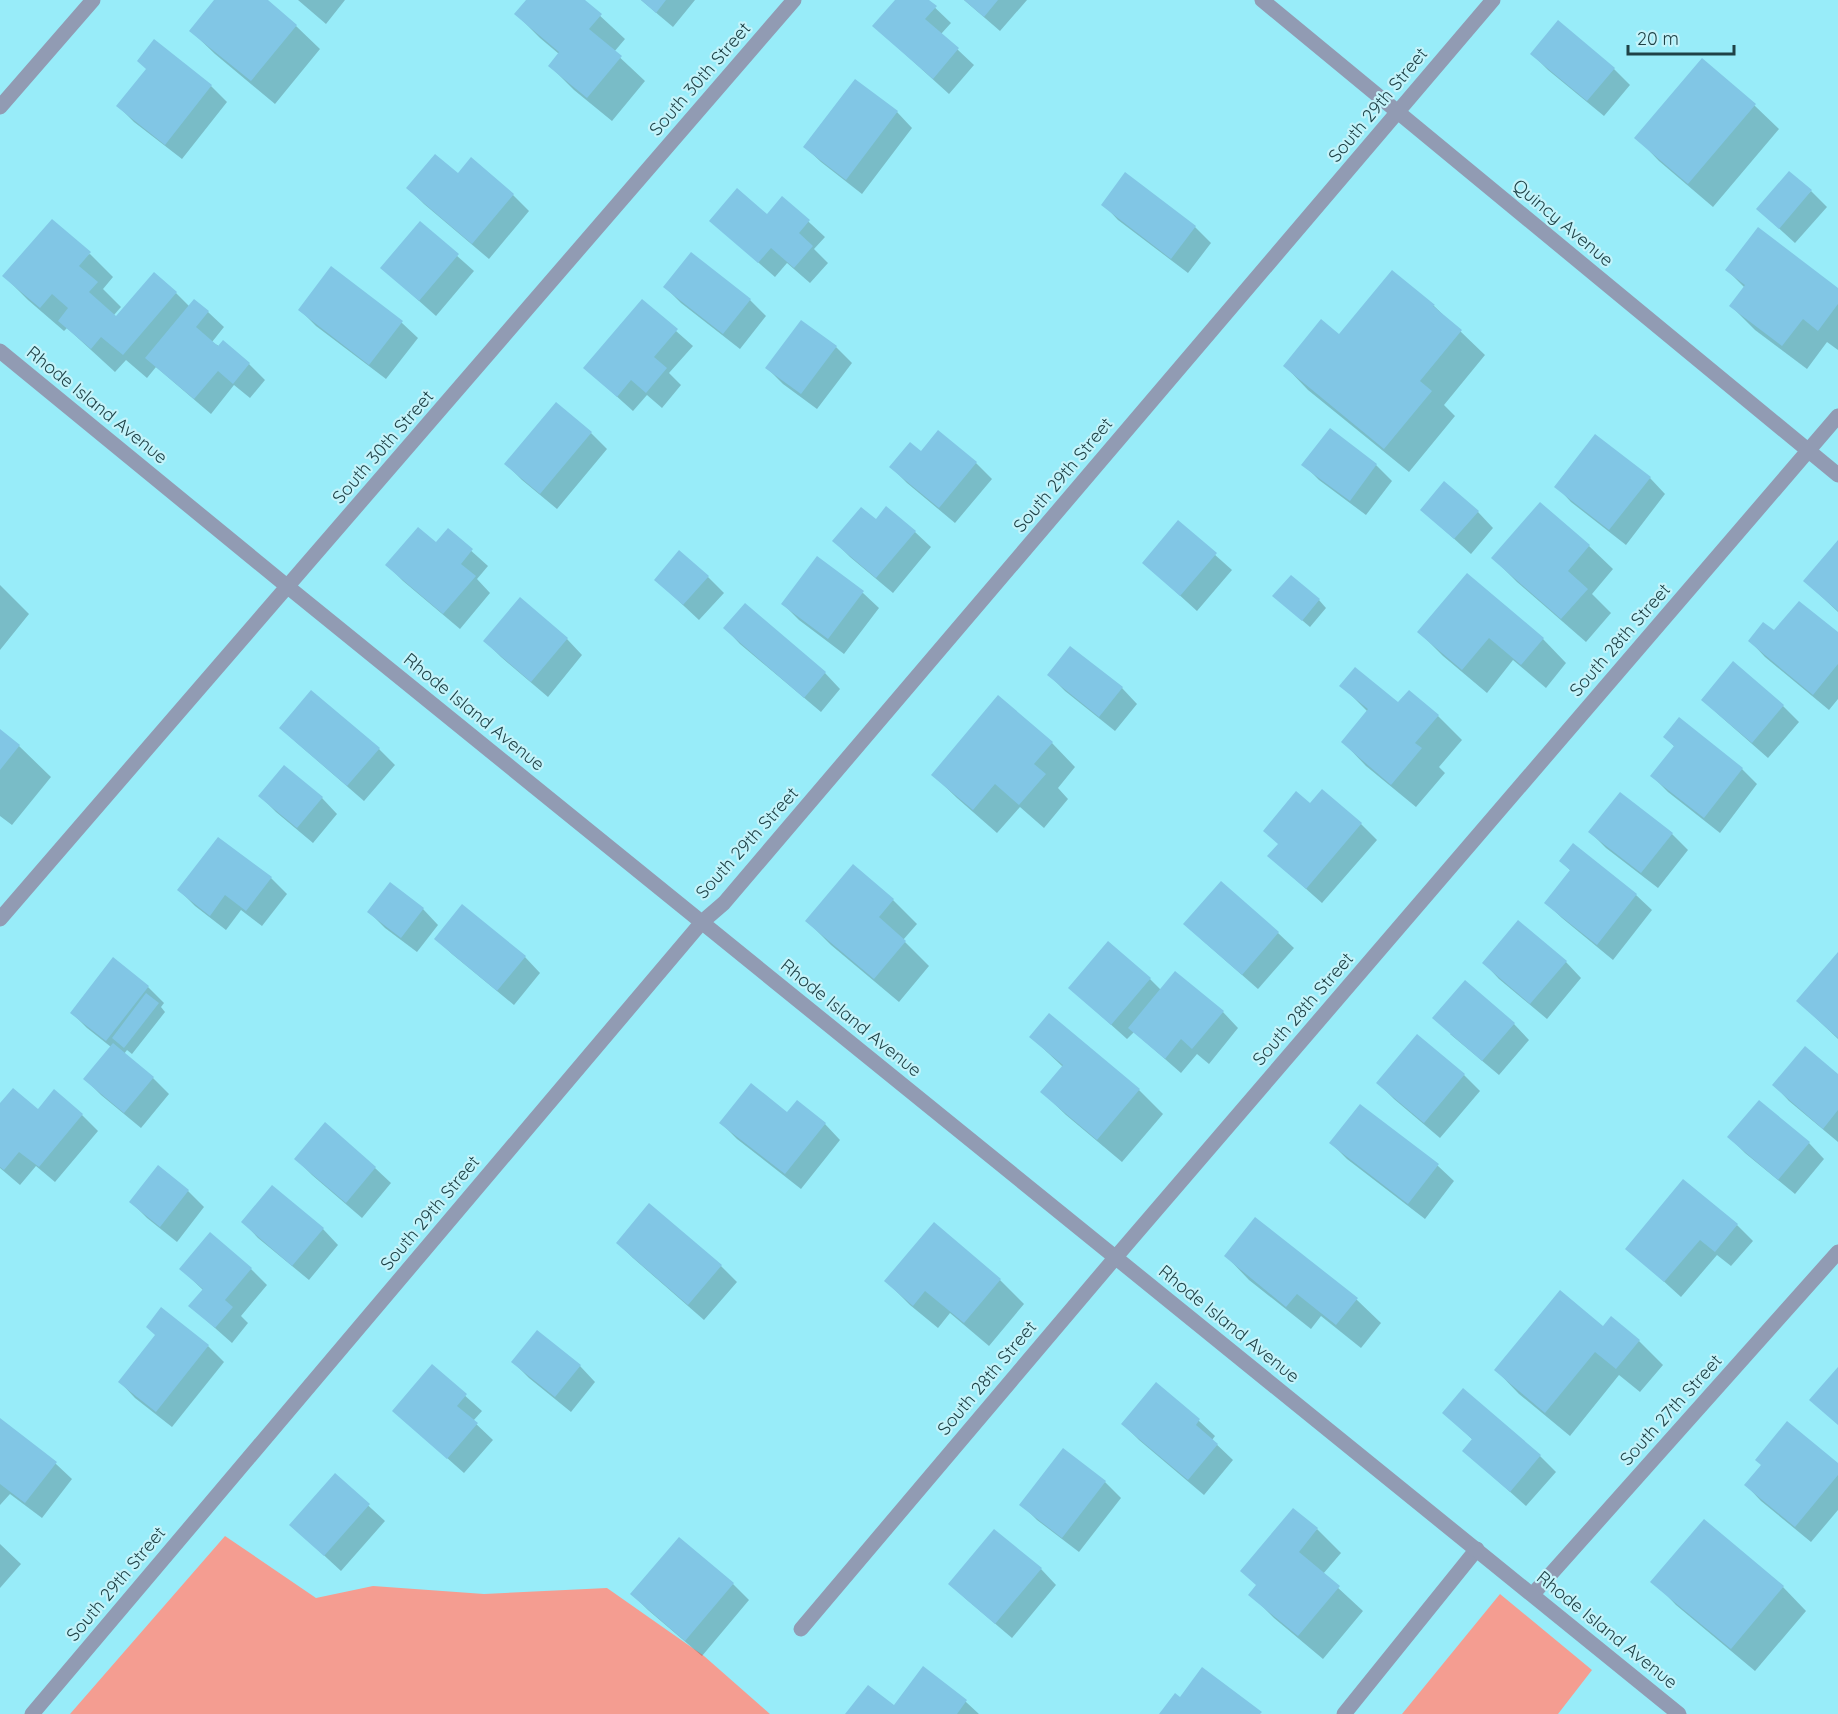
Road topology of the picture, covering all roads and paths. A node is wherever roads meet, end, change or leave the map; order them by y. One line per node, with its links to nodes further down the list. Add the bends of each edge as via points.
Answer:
1 (93, 0): 5 (street)
2 (794, 0): 11 (street, South 30th Street)
3 (1262, 0): 6 (street, Quincy Avenue)
4 (1493, 0): 6 (street, South 29th Street)
5 (0, 107)
6 (1399, 112): 9 (street, Quincy Avenue); 13 (street, South 29th Street, via 724,903)
7 (0, 351): 11 (street, Rhode Island Avenue)
8 (1838, 416): 9 (street, South 28th Street)
9 (1808, 452): 10 (street, Quincy Avenue); 15 (street, South 28th Street)
10 (1838, 475)
11 (288, 587): 12 (street, South 30th Street); 13 (street, Rhode Island Avenue)
12 (0, 919)
13 (702, 922): 15 (street, Rhode Island Avenue); 19 (street, South 29th Street)
14 (1838, 1252): 17 (street, South 27th Street)
15 (1115, 1258): 16 (street, Rhode Island Avenue); 18 (street, South 28th Street)
16 (1477, 1550): 17 (street, Rhode Island Avenue); 20 (street)
17 (1533, 1594): 21 (street, Rhode Island Avenue)
18 (801, 1629)
19 (32, 1714)
20 (1344, 1714)
21 (1679, 1714)

